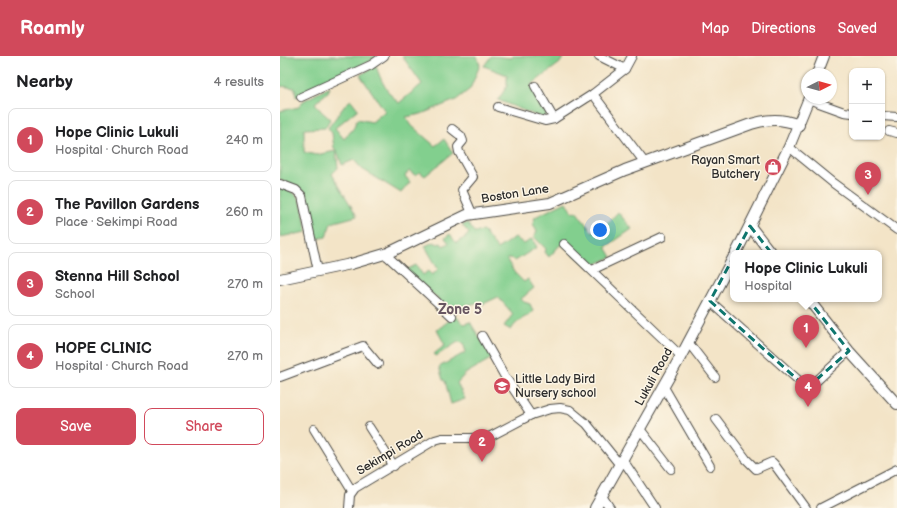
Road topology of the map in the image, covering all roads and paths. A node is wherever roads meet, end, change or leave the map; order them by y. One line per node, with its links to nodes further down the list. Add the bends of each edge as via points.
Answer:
1 (384, 56): 9 (street, via 371,65)
2 (599, 56): 5 (street)
3 (632, 56): 5 (street)
4 (824, 56): 6 (street)
5 (626, 68): 8 (street)
6 (820, 68)
7 (535, 86): 16 (street)
8 (593, 94): 16 (street); 20 (street)
9 (301, 97)
10 (806, 104): 17 (street)
11 (823, 104): 13 (street)
12 (498, 107): 16 (street, via 542,121)
13 (849, 112)
14 (885, 116): 15 (street)
15 (897, 117)
16 (554, 119)
17 (799, 125): 19 (street); 20 (street, Boston Lane, via 782,119 750,124)
18 (452, 129): 22 (street, via 461,136 463,141 458,147 459,152 473,177 462,190)
19 (789, 147): 23 (street); 24 (street, via 833,184)
20 (645, 163): 22 (street, Boston Lane, via 550,203)
21 (280, 184): 32 (street, via 296,190 302,196)
22 (472, 213): 29 (street, Boston Lane)
23 (750, 226): 27 (street); 28 (street)
24 (897, 228)
25 (662, 237): 31 (street)
26 (564, 244): 31 (street)
27 (738, 250)
28 (769, 250)
29 (384, 254): 32 (street, Boston Lane); 36 (street)
30 (730, 264): 34 (street, Lukuli Road)
31 (592, 270): 40 (street)
32 (318, 271): 33 (street, Boston Lane)
33 (280, 279)
34 (710, 301): 38 (street, Lukuli Road); 39 (street, via 806,387 811,386)
35 (810, 302): 39 (street)
36 (452, 316)
37 (482, 336): 46 (street)
38 (688, 342): 40 (street, Lukuli Road); 43 (street)
39 (849, 351): 45 (street)
40 (681, 356): 44 (street, Lukuli Road)
41 (378, 364): 42 (street, via 363,346)
42 (280, 377)
43 (715, 377)
44 (664, 387): 50 (street, Lukuli Road); 53 (street)
45 (897, 404)
46 (531, 415): 51 (street, Sekimpi Road, via 555,408 570,410 587,424); 52 (street, Sekimpi Road, via 487,438 435,440)
47 (716, 419): 62 (street, via 756,469 772,462)
48 (370, 427): 52 (street)
49 (314, 429): 56 (street)
50 (640, 429): 51 (street, Lukuli Road); 54 (street)
51 (621, 462): 57 (street, Lukuli Road); 61 (street, Sekimpi Road)
52 (394, 466): 56 (street, Sekimpi Road)
53 (710, 466)
54 (671, 469)
55 (897, 469): 63 (street)
56 (352, 491): 58 (street, Sekimpi Road)
57 (602, 496): 59 (street, Lukuli Road); 60 (street)
58 (349, 508)
59 (595, 508)
60 (610, 508)
61 (655, 508)
62 (806, 508)
63 (821, 508)

